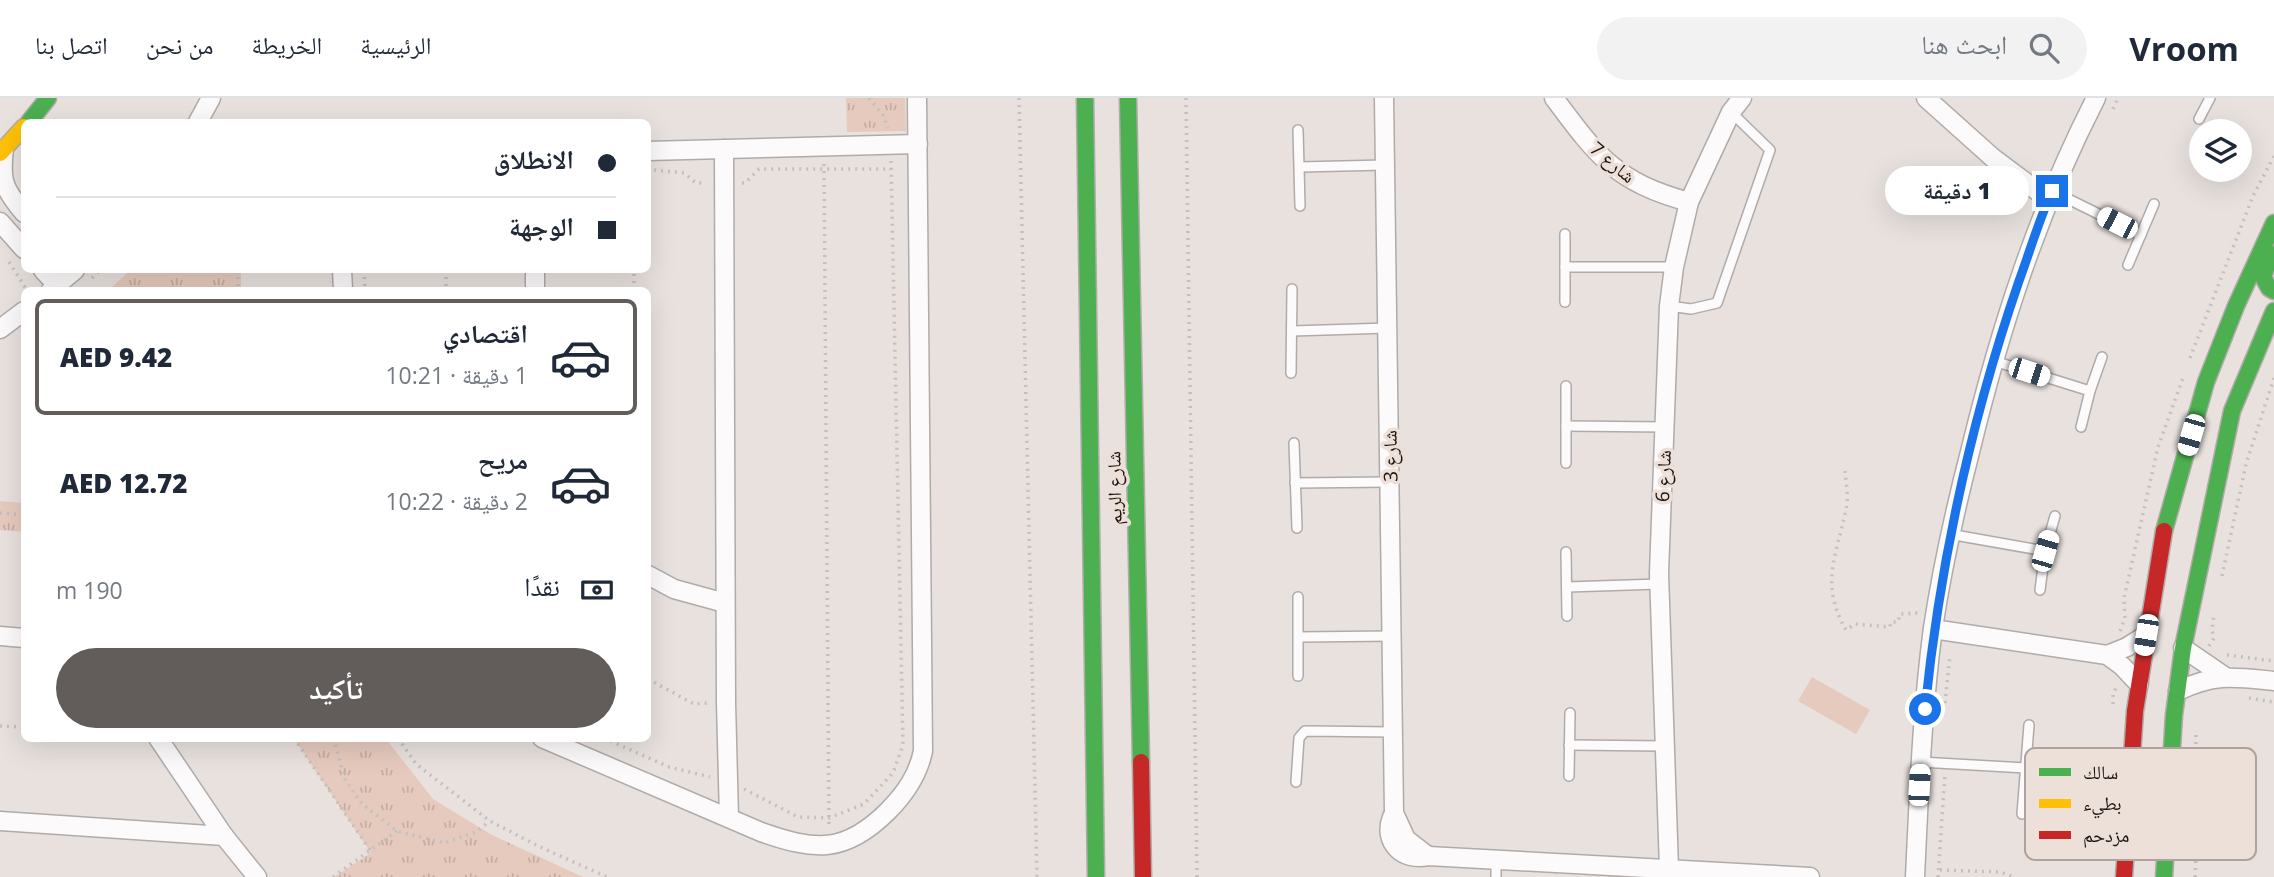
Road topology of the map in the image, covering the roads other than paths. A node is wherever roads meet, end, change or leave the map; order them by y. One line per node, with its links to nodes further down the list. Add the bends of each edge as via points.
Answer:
1 (48, 98): 12 (street)
2 (211, 98): 13 (street)
3 (917, 98): 17 (street)
4 (1085, 98): 113 (street, شارع الريم)
5 (1128, 98): 114 (street, شارع الريم)
6 (1384, 98): 21 (street, شارع 3)
7 (1554, 98): 24 (street, شارع 7, via 1597,152 1626,178)
8 (1926, 98): 23 (street, via 1993,158)
9 (2096, 98): 23 (street)
10 (2210, 98): 14 (lane)
11 (1737, 105): 24 (street, شارع 6); 42 (lane, via 1770,150 1717,303 1691,309)
12 (31, 119)
13 (200, 119)
14 (2199, 119)
15 (21, 130): 19 (street)
16 (1298, 130): 22 (lane)
17 (918, 144): 18 (street); 105 (street, via 923,751 915,777 887,812 846,842 794,844)
18 (724, 149): 20 (street); 74 (street)
19 (2, 151): 27 (street, via 4,186)
20 (651, 151)
21 (1384, 165): 22 (lane); 47 (street, شارع 3)
22 (1300, 167): 26 (lane)
23 (2050, 195): 31 (lane); 52 (street)
24 (1689, 202): 36 (street, شارع 6)
25 (2154, 204): 31 (lane)
26 (1300, 206)
27 (21, 209)
28 (0, 222): 32 (street)
29 (2274, 223): 43 (street)
30 (1565, 234): 35 (lane)
31 (2141, 235): 34 (lane)
32 (21, 246)
33 (2274, 247): 40 (street, via 2263,277)
34 (2128, 265)
35 (1565, 267): 36 (lane); 41 (lane)
36 (1674, 267): 42 (street, شارع 6)
37 (71, 273): 38 (street)
38 (55, 287)
39 (1292, 289): 49 (lane)
40 (2274, 291)
41 (1565, 302)
42 (1669, 306): 58 (street, شارع 6)
43 (2236, 306): 46 (street); 77 (street, via 2206,382 2161,541)
44 (2274, 311): 56 (street)
45 (21, 313): 48 (street)
46 (2249, 321)
47 (1388, 328): 49 (lane); 62 (street, شارع 3)
48 (0, 329)
49 (1292, 331): 53 (lane)
50 (2102, 357): 55 (lane)
51 (2237, 358): 56 (street, via 2227,390)
52 (1992, 360): 55 (lane); 66 (street)
53 (1291, 373)
54 (1566, 386): 57 (lane)
55 (2090, 391): 59 (lane)
56 (2232, 411): 82 (street)
57 (1566, 426): 58 (lane); 61 (lane)
58 (1665, 427): 70 (street, شارع 6)
59 (2081, 428)
60 (1294, 443): 63 (lane)
61 (1566, 463)
62 (1390, 482): 63 (lane); 79 (street, شارع 3)
63 (1295, 483): 65 (lane)
64 (2055, 516): 67 (lane)
65 (1297, 528)
66 (1950, 534): 67 (lane); 76 (street)
67 (2045, 551): 72 (lane)
68 (1566, 552): 71 (lane)
69 (651, 577): 74 (street, via 674,589)
70 (1659, 584): 71 (lane); 95 (street, شارع 6)
71 (1567, 587): 75 (lane)
72 (2040, 590)
73 (1298, 597): 80 (lane)
74 (725, 603): 105 (street)
75 (1567, 616)
76 (1934, 621): 83 (street); 99 (street)
77 (2146, 635): 83 (street); 87 (street)
78 (0, 636): 81 (street)
79 (1392, 636): 80 (lane); 91 (street, شارع 3)
80 (1300, 637): 84 (lane)
81 (21, 638)
82 (2183, 648): 85 (street); 88 (street)
83 (2107, 655): 87 (street)
84 (1298, 676)
85 (2224, 676): 86 (street); 88 (street)
86 (2274, 681)
87 (2139, 684): 97 (street)
88 (2178, 691): 98 (street)
89 (1570, 713): 94 (lane)
90 (2029, 725): 96 (lane)
91 (1393, 732): 103 (lane, via 1305,731 1298,738); 110 (street, شارع 3, via 1394,813 1406,839 1428,856)
92 (161, 742): 107 (street)
93 (551, 742): 105 (street)
94 (1569, 745): 95 (lane); 101 (lane)
95 (1663, 746): 111 (street, شارع 6)
96 (2027, 748)
97 (2143, 748)
98 (2163, 748)
99 (1920, 762): 100 (lane); 116 (street)
100 (2025, 768)
101 (1569, 776)
102 (2025, 780): 104 (lane)
103 (1296, 782)
104 (2022, 814)
105 (729, 818)
106 (0, 821): 107 (street)
107 (224, 836): 112 (street)
108 (2130, 860): 117 (street)
109 (2160, 860): 118 (street)
110 (1496, 868): 111 (street)
111 (1658, 871): 115 (street)
112 (257, 877)
113 (1096, 877)
114 (1143, 877)
115 (1810, 877)
116 (1915, 877)
117 (2124, 877)
118 (2164, 877)

